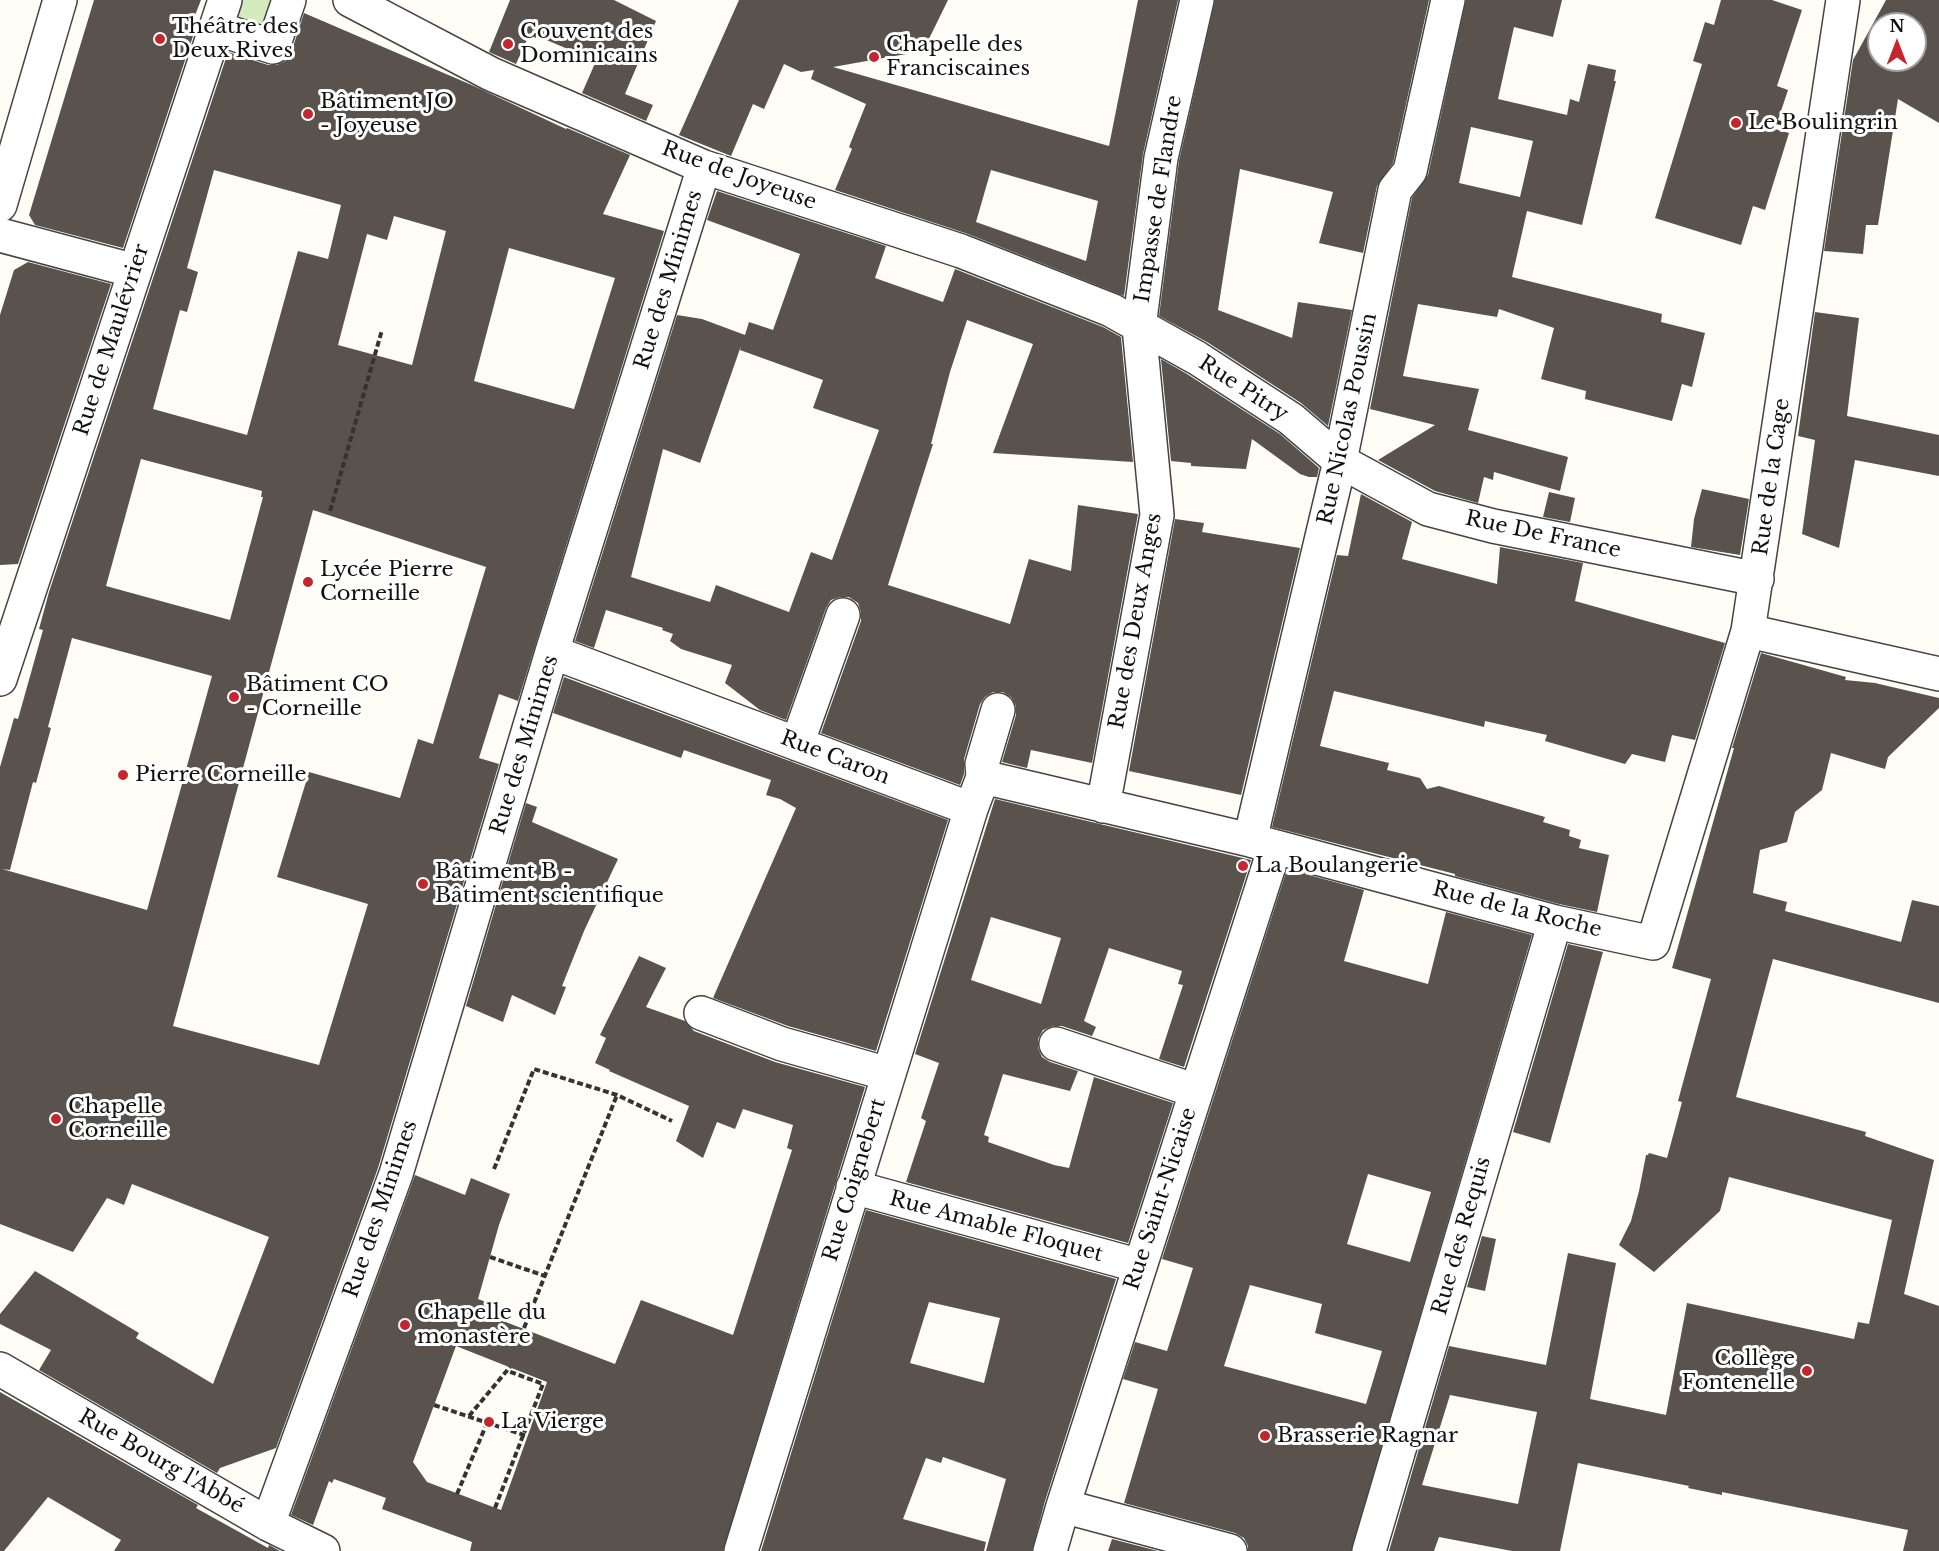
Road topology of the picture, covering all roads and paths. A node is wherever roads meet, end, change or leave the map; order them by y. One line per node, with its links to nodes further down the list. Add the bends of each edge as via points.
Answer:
1 (60, 0): 11 (street)
2 (289, 0): 7 (street, via 273,47)
3 (350, 0): 10 (street, Rue de Joyeuse, via 491,74)
4 (1197, 0): 14 (street, Impasse de Flandre, via 1161,158)
5 (1448, 0): 16 (street, Rue Nicolas Poussin, via 1410,171 1395,190)
6 (1844, 0): 18 (street, Rue de la Cage)
7 (220, 14): 13 (street, Rue de Maulévrier)
8 (1790, 106): 9 (path, via 1784,124)
9 (1767, 119)
10 (705, 167): 14 (street, Rue de Joyeuse, via 961,251 1111,310); 21 (street, Rue des Minimes)
11 (0, 205)
12 (0, 235): 13 (street)
13 (135, 271): 23 (street, Rue de Maulévrier)
14 (1139, 327): 16 (street, Rue Pitry, via 1197,358 1291,419); 27 (street, Rue des Deux Anges, via 1157,515)
15 (382, 330): 17 (path)
16 (1340, 461): 18 (street, Rue De France, via 1428,509 1493,526); 29 (street, Rue Nicolas Poussin)
17 (330, 511)
18 (1757, 579): 20 (street, Rue de la Cage)
19 (843, 615): 25 (street)
20 (1748, 631): 22 (street); 31 (street, Rue de la Cage)
21 (552, 652): 25 (street, Rue Caron); 52 (street, Rue des Minimes, via 396,1174)
22 (1939, 674)
23 (0, 679)
24 (998, 710): 26 (street, via 982,764)
25 (797, 744): 28 (street, Rue Caron)
26 (983, 777): 27 (street); 28 (street)
27 (1103, 806): 29 (street, Rue de la Roche)
28 (970, 809): 34 (street, Rue Coignebert)
29 (1262, 844): 30 (street, Rue de la Roche); 35 (street, Rue Saint-Nicaise)
30 (1555, 922): 31 (street, Rue de la Roche); 57 (street, Rue des Requis)
31 (1653, 943)
32 (701, 1013): 34 (street, via 782,1044)
33 (1056, 1044): 35 (street)
34 (888, 1074): 39 (street, Rue Coignebert)
35 (1196, 1091): 41 (street, Rue Saint-Nicaise)
36 (617, 1095): 37 (path); 38 (path, via 534,1069); 42 (path)
37 (672, 1121)
38 (494, 1169)
39 (853, 1187): 41 (street, Rue Amable Floquet); 54 (street, Rue Coignebert)
40 (490, 1257): 42 (path)
41 (1140, 1266): 50 (street, Rue Saint-Nicaise)
42 (544, 1276): 43 (path)
43 (524, 1328)
44 (0, 1369): 52 (street, Rue Bourg l'Abbé)
45 (435, 1405): 46 (path)
46 (469, 1416): 47 (path); 48 (path, via 509,1369 543,1384)
47 (487, 1423): 48 (path); 49 (path)
48 (525, 1436): 51 (path)
49 (457, 1494)
50 (1063, 1506): 55 (street, Rue Saint-Nicaise); 56 (street)
51 (495, 1508)
52 (268, 1524): 53 (street, Rue Bourg l'Abbé)
53 (323, 1551)
54 (741, 1551)
55 (1050, 1551)
56 (1230, 1551)
57 (1369, 1551)

